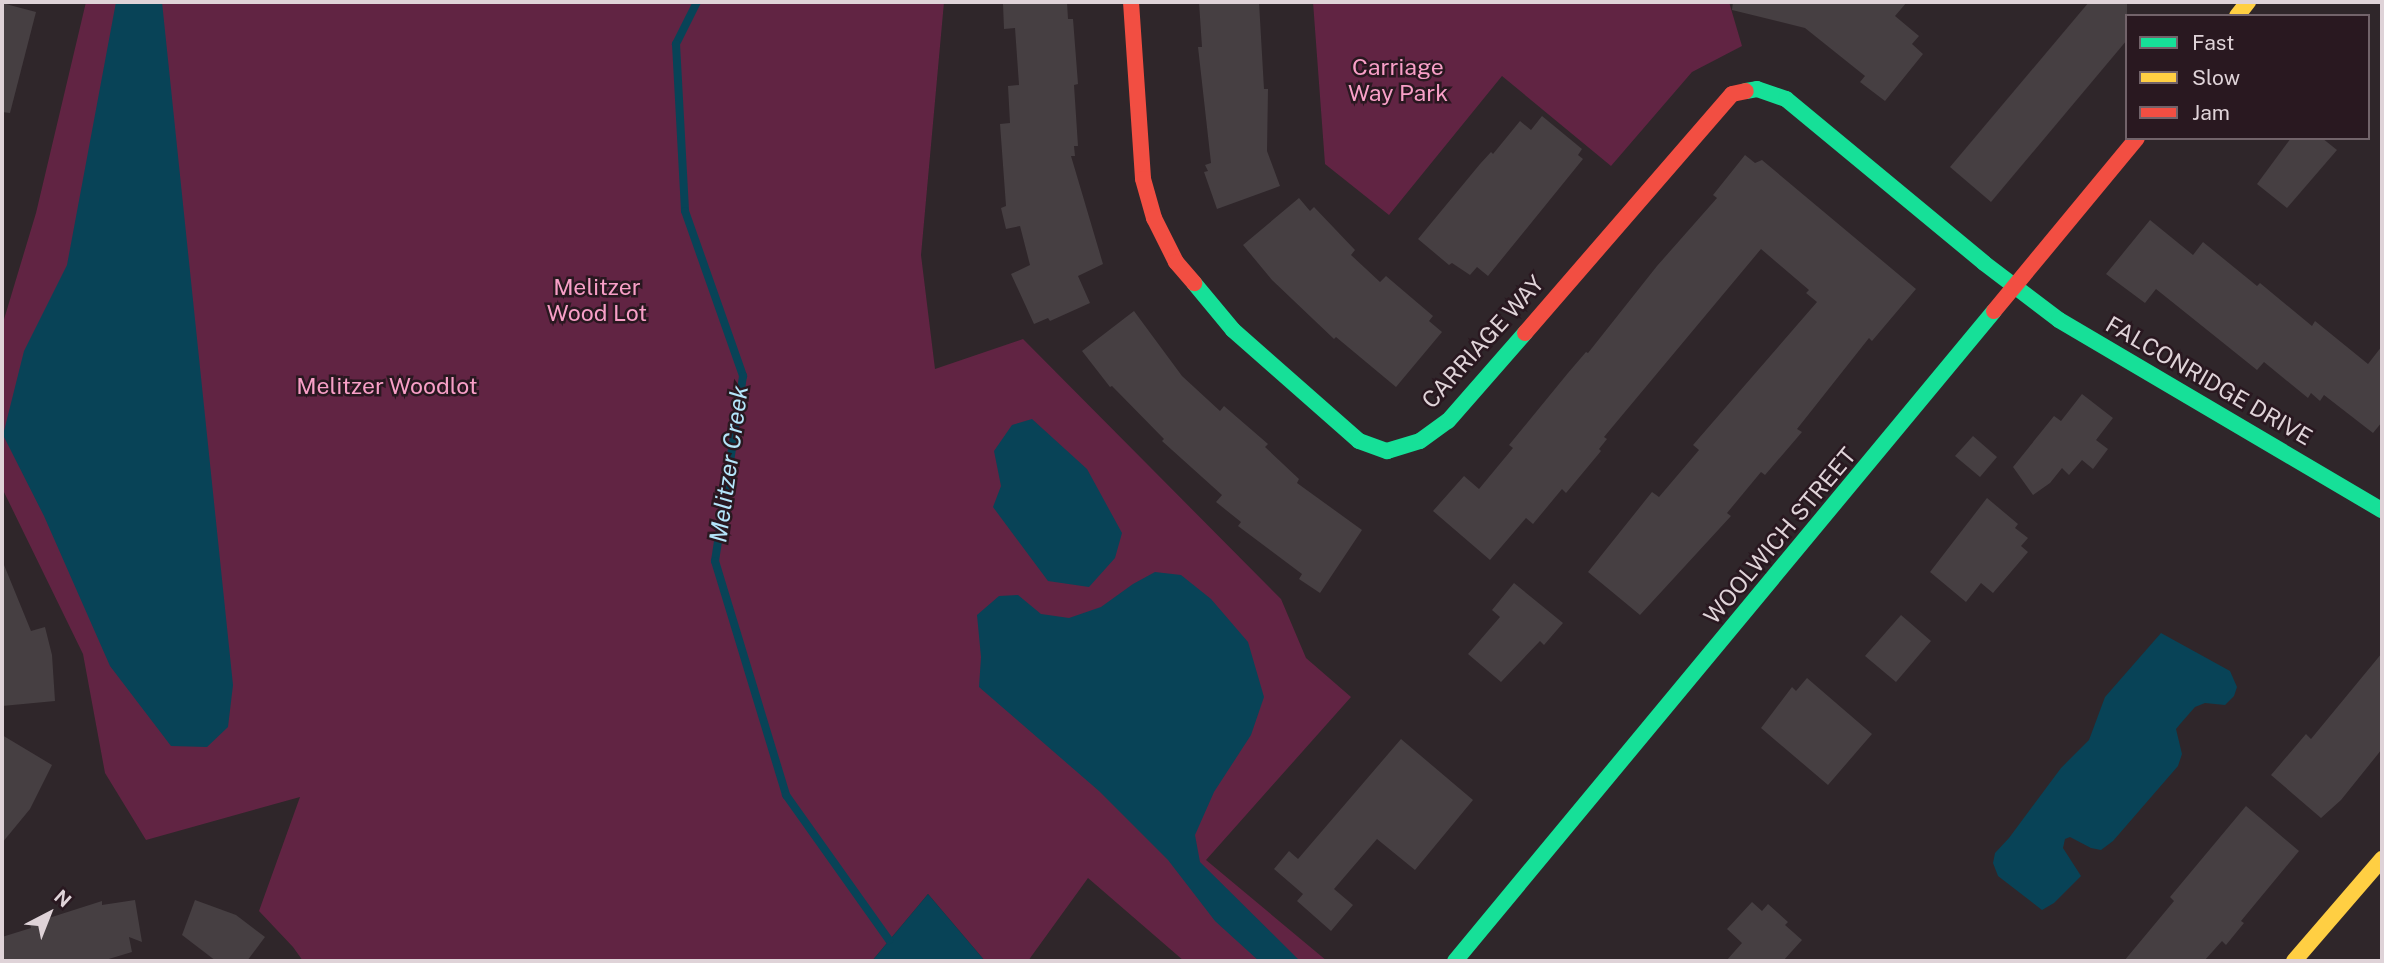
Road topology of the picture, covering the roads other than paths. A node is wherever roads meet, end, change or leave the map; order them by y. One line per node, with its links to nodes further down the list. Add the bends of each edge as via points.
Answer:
1 (1131, 2): 3 (street, CARRIAGE WAY, via 1143,179 1154,218 1176,262 1233,330 1359,441 1387,451 1420,441 1448,421 1732,94 1758,89 1786,99)
2 (2135, 140): 3 (street, WOOLWICH STREET)
3 (2016, 287): 4 (street, FALCONRIDGE DRIVE, via 2059,320 2150,376); 6 (street, WOOLWICH STREET)
4 (2382, 510)
5 (2382, 859): 7 (street)
6 (1455, 961)
7 (2294, 961)

